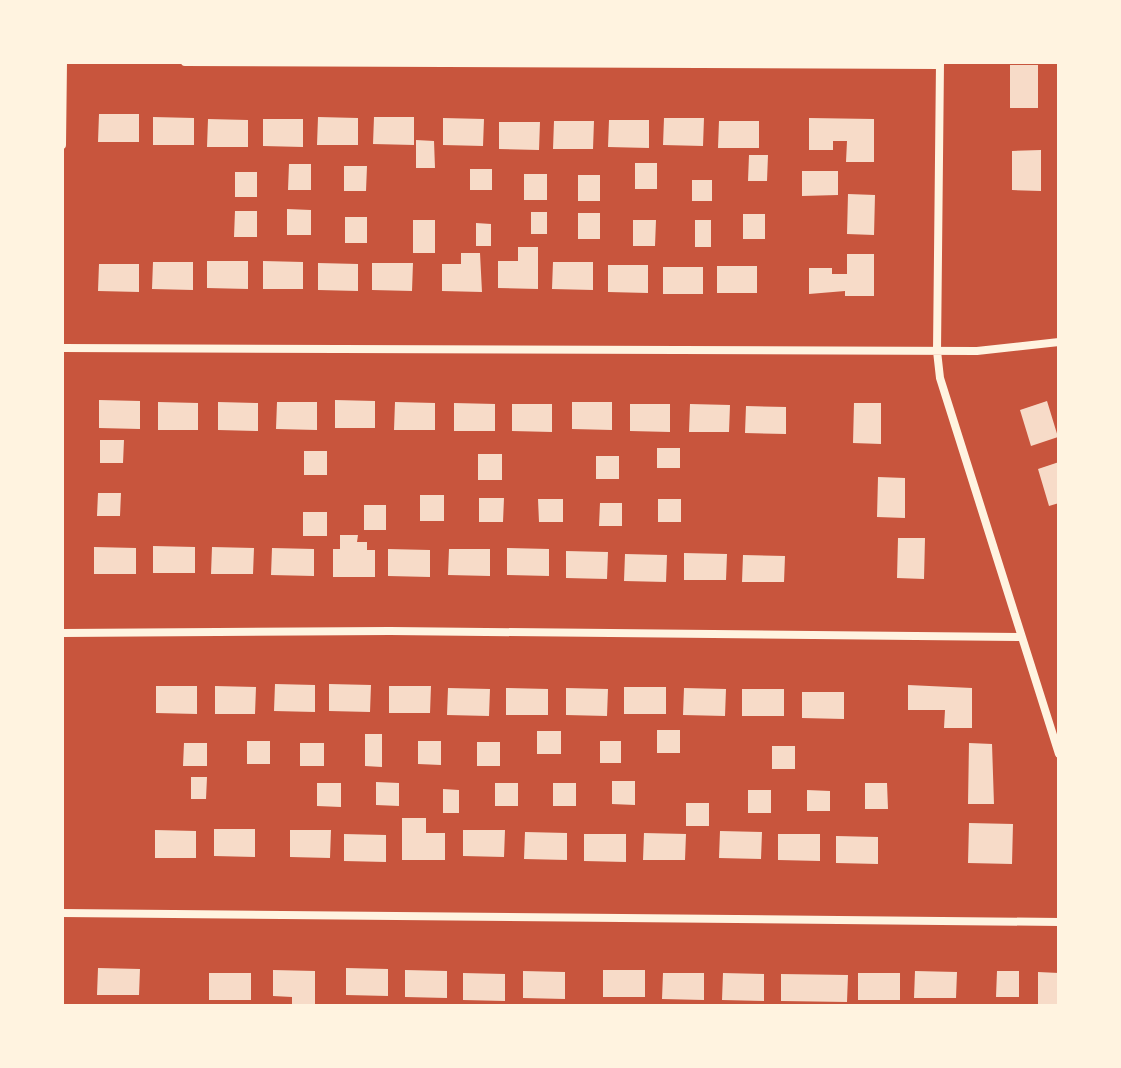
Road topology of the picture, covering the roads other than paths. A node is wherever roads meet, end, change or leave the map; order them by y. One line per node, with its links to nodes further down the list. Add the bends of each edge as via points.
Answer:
1 (63, 62): 4 (street)
2 (185, 62): 3 (street)
3 (940, 63): 7 (street)
4 (62, 145)
5 (1059, 342): 7 (street)
6 (62, 348): 7 (street)
7 (937, 351): 9 (street, via 940,378)
8 (62, 633): 9 (street)
9 (1021, 637): 10 (street)
10 (1059, 754)
11 (62, 913): 12 (street)
12 (1059, 922)

